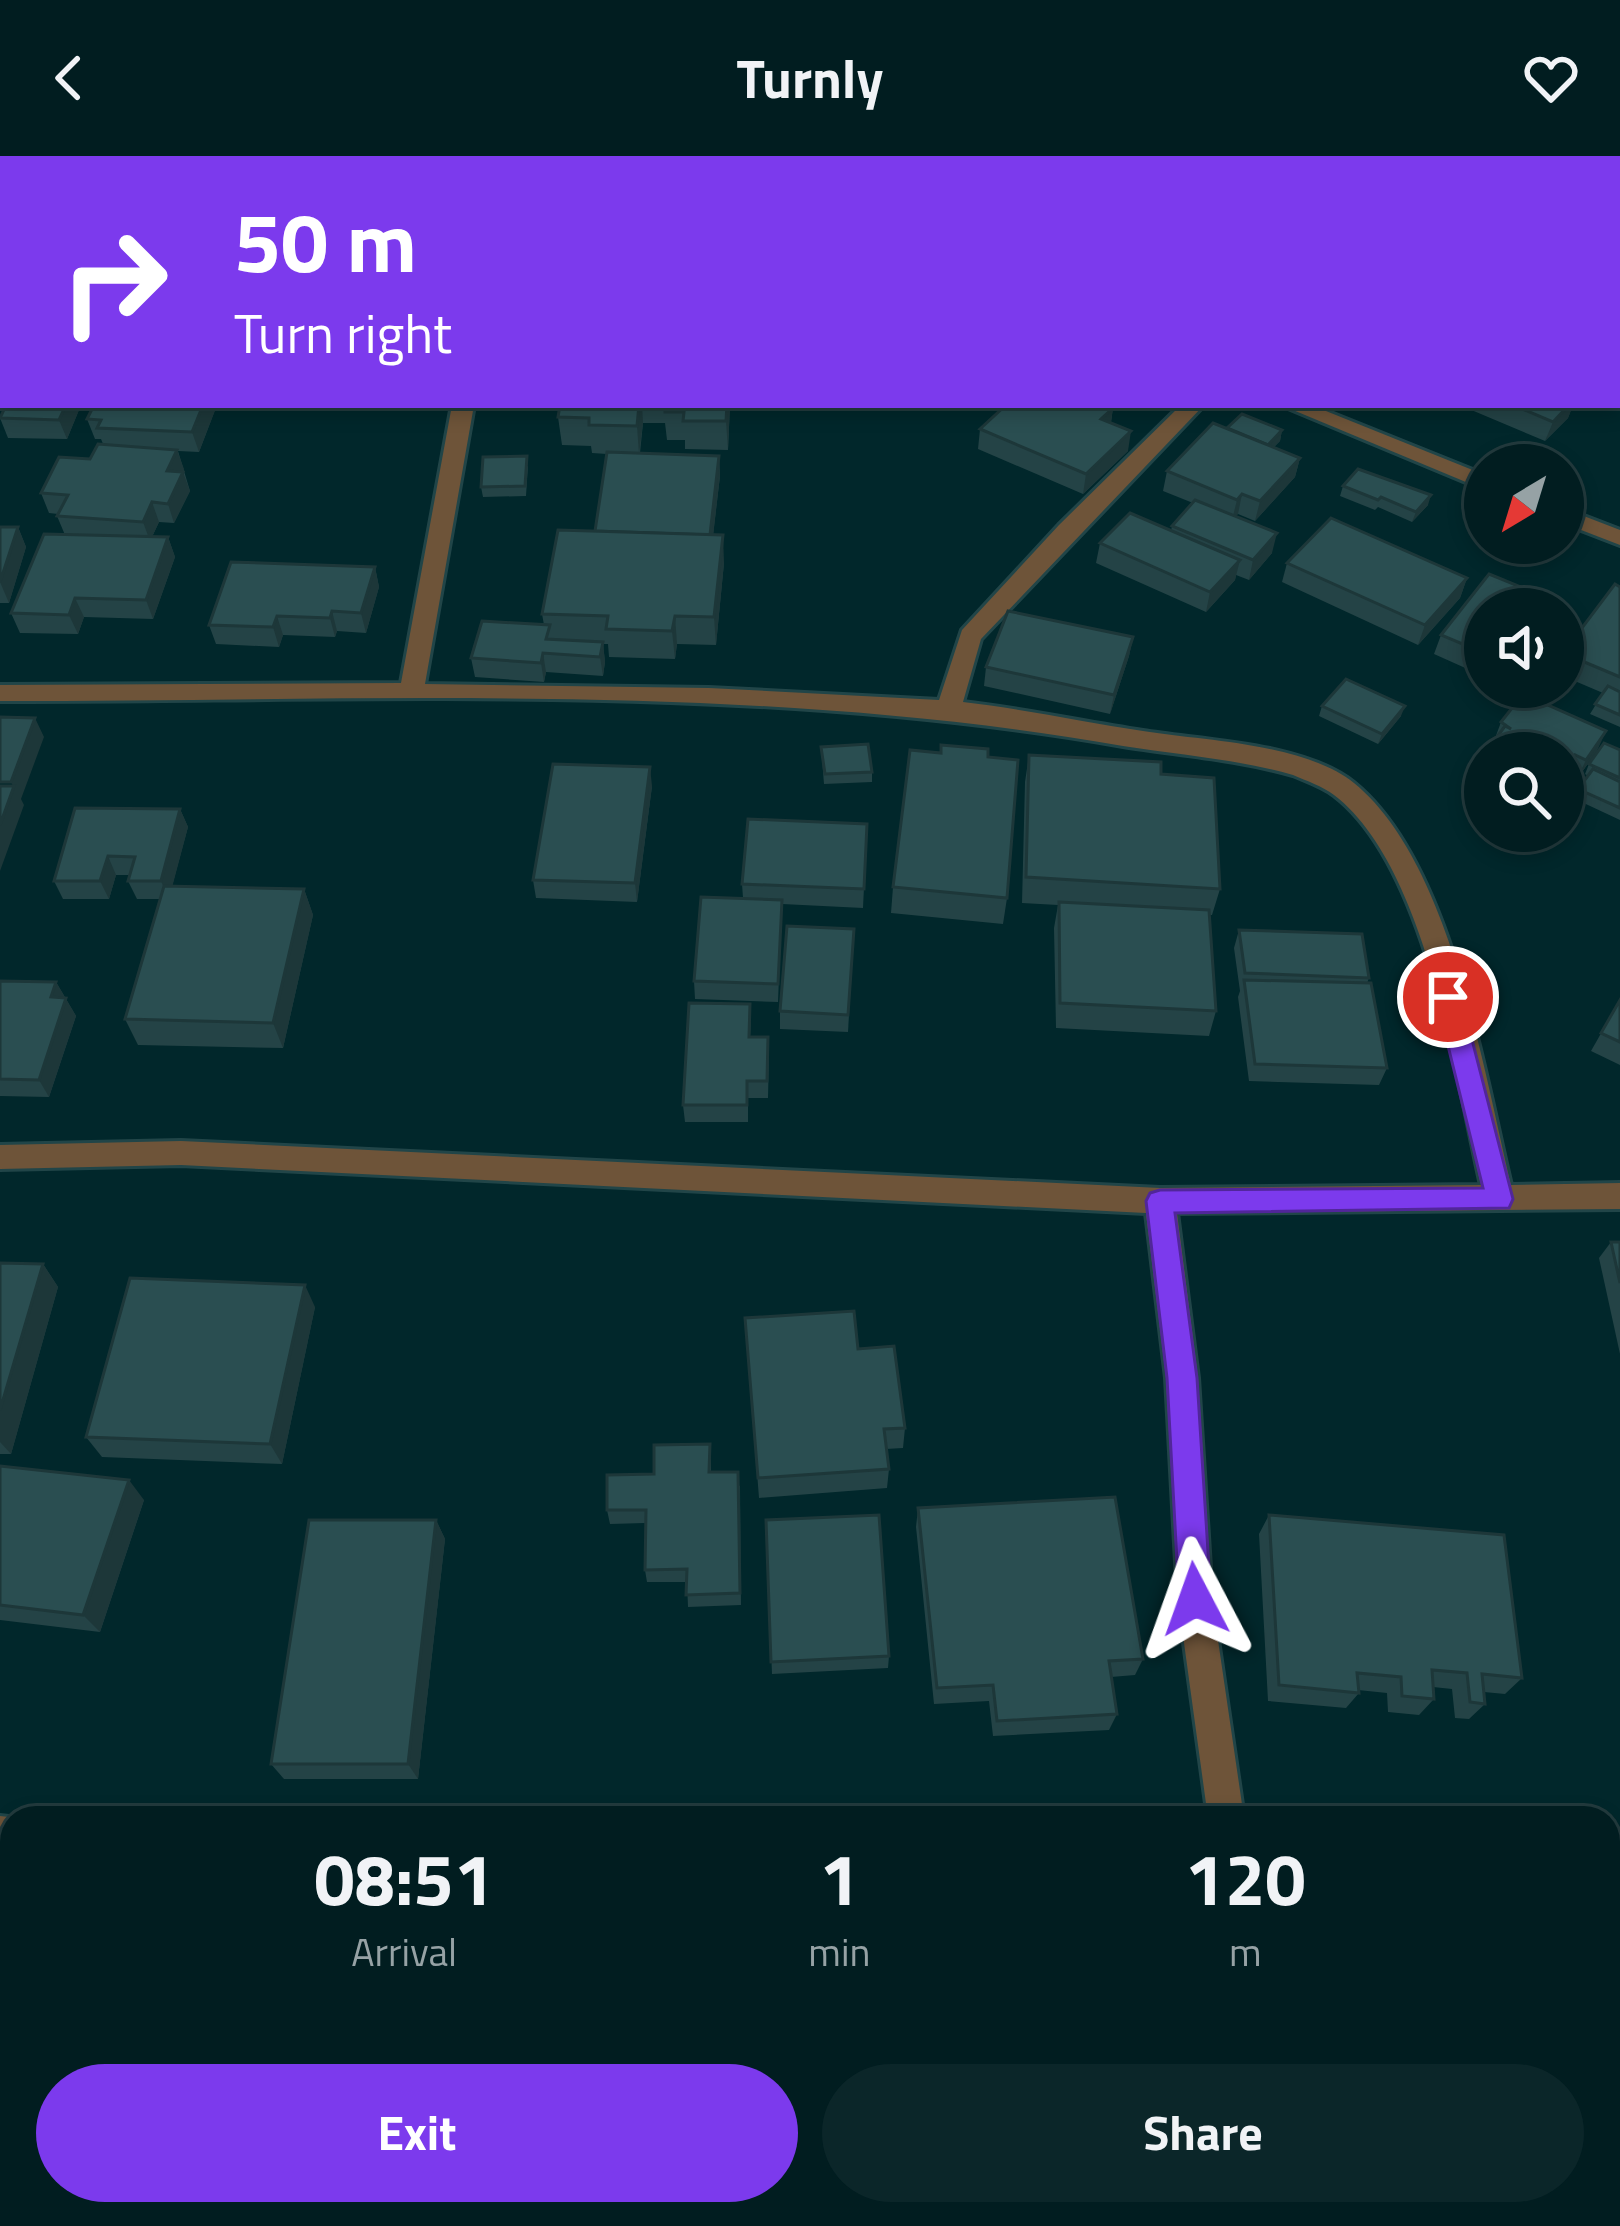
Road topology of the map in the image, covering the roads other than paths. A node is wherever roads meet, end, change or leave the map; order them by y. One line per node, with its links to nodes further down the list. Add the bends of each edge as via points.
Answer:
1 (462, 408): 8 (street)
2 (1190, 408): 9 (street, via 970,636)
3 (1299, 408): 4 (street)
4 (1464, 475)
5 (1584, 523): 6 (street)
6 (1620, 538)
7 (0, 693): 8 (street)
8 (411, 694): 9 (street, via 675,694)
9 (949, 710): 12 (street, via 1277,762 1343,788 1386,836 1420,903)
10 (0, 1157): 13 (street, via 181,1153)
11 (1620, 1196): 12 (street)
12 (1499, 1199): 13 (street)
13 (1160, 1201): 14 (street, via 1182,1378 1195,1599)
14 (1224, 1806)

